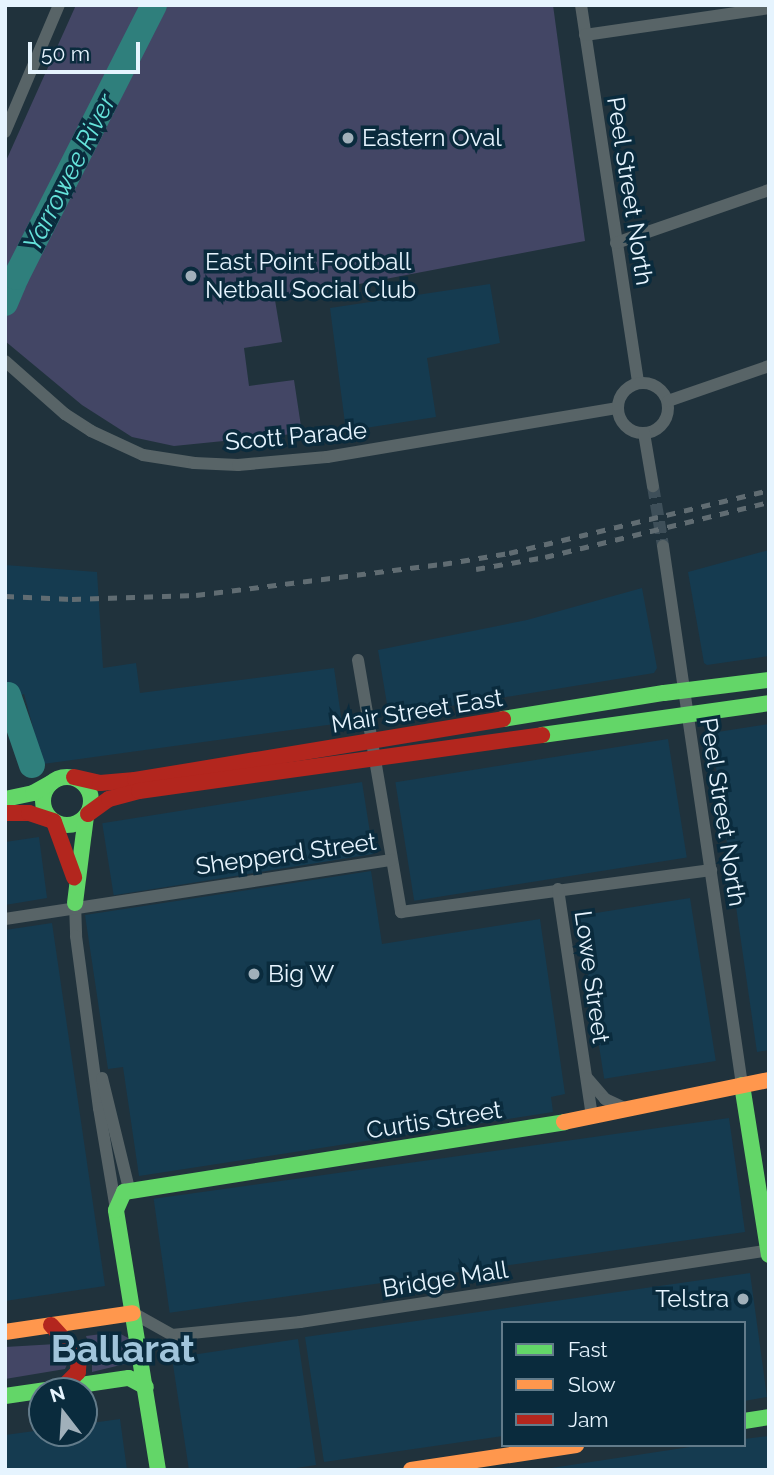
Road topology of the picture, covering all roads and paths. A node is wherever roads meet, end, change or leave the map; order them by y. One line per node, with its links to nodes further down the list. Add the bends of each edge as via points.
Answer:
1 (60, 5): 5 (street)
2 (580, 5): 4 (street, Peel Street North)
3 (769, 8): 4 (street)
4 (585, 35): 7 (street, Peel Street North)
5 (5, 132)
6 (769, 190): 7 (street)
7 (616, 243): 10 (street, Peel Street North)
8 (5, 361): 12 (street, Scott Parade, via 91,431 143,455 194,463 327,457)
9 (769, 366): 11 (street)
10 (638, 383): 11 (street, via 656,386); 12 (street, via 624,391)
11 (668, 401): 13 (street, via 666,419 660,427)
12 (618, 408): 13 (street, via 625,425)
13 (644, 433): 14 (street)
14 (653, 486)
15 (663, 546): 18 (street, Peel Street North)
16 (358, 660): 21 (street)
17 (769, 680): 18 (street, Mair Street East)
18 (684, 690): 20 (street, Peel Street North); 21 (street, Mair Street East)
19 (769, 703): 20 (street, Mair Street East)
20 (687, 714): 22 (street, Mair Street East); 30 (street, Peel Street North)
21 (371, 742): 22 (street); 23 (street, Mair Street East, via 135,780 100,783)
22 (374, 759): 27 (street, Mair Street East, via 128,793 105,801); 29 (street)
23 (74, 778): 24 (street); 27 (street, via 90,793)
24 (54, 781): 25 (street, via 33,793); 28 (street, via 43,801)
25 (5, 799)
26 (5, 813): 28 (street, via 29,813)
27 (87, 815): 28 (street, via 68,825); 32 (street)
28 (54, 821): 32 (street, via 65,844)
29 (392, 860): 31 (street, Shepperd Street, via 401,912); 32 (street, Shepperd Street)
30 (711, 870): 31 (street, Shepperd Street); 37 (street, Peel Street North)
31 (558, 889): 35 (street, Lowe Street)
32 (75, 900): 33 (street, Shepperd Street); 34 (street)
33 (5, 919)
34 (94, 1054): 40 (street); 41 (street)
35 (584, 1071): 38 (street, Lowe Street, via 605,1099); 39 (street, Lowe Street)
36 (769, 1080): 37 (street, Curtis Street)
37 (742, 1085): 38 (street, Curtis Street); 42 (street)
38 (627, 1109): 39 (street, Curtis Street)
39 (592, 1116): 40 (street, Curtis Street)
40 (129, 1189): 41 (street)
41 (116, 1210): 43 (street)
42 (768, 1253): 43 (street, Bridge Mall, via 275,1325 173,1335)
43 (133, 1312): 44 (street); 48 (street)
44 (51, 1325): 45 (street); 46 (street, via 79,1357)
45 (5, 1332)
46 (73, 1377)
47 (98, 1382): 48 (street, via 129,1378)
48 (146, 1387): 54 (street)
49 (28, 1392): 50 (street)
50 (5, 1396)
51 (769, 1417): 52 (street)
52 (746, 1421)
53 (563, 1447): 55 (street)
54 (158, 1470)
55 (411, 1470)

